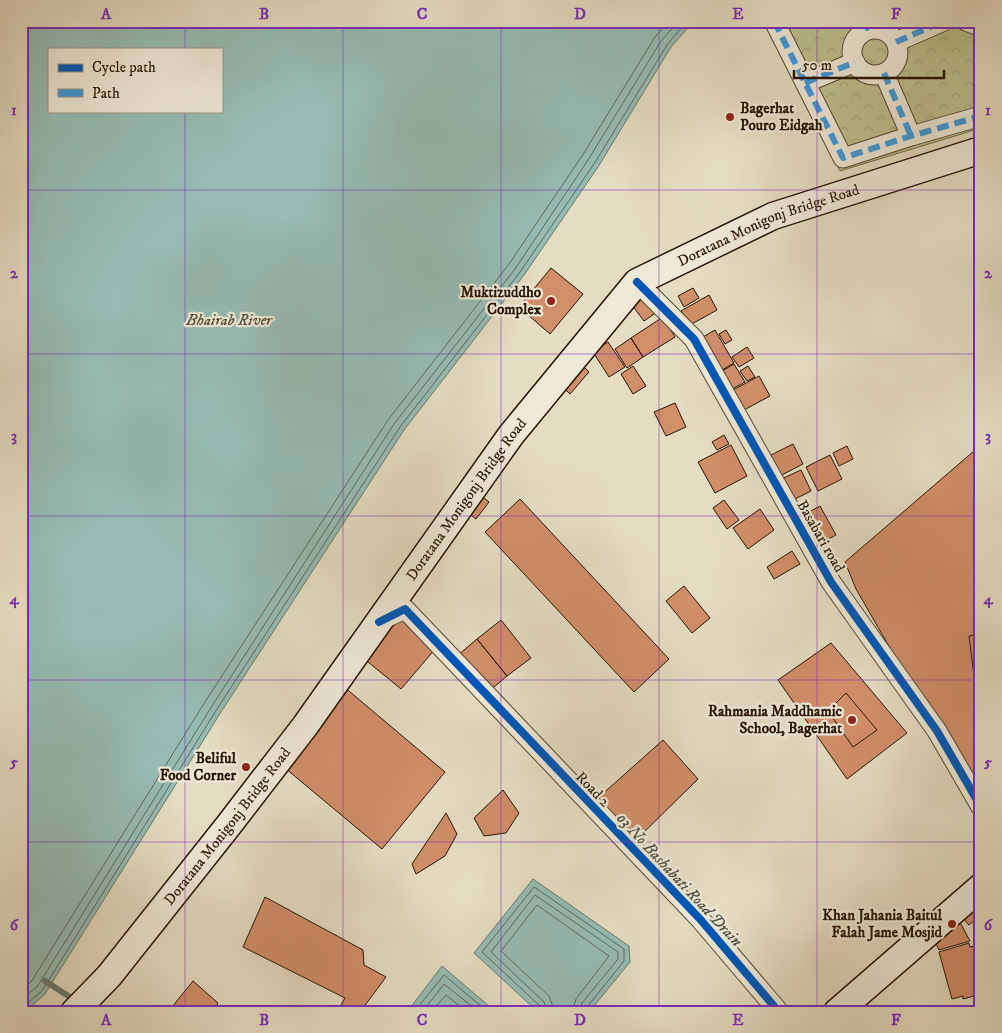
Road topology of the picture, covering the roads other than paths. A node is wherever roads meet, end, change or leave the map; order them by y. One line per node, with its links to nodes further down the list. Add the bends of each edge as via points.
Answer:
1 (774, 21): 9 (street)
2 (944, 21): 6 (street)
3 (966, 21): 4 (street)
4 (981, 24)
5 (867, 26): 6 (street, via 885,31); 7 (street, via 853,46)
6 (896, 42): 8 (street, via 898,58)
7 (855, 62): 8 (street, via 866,73); 9 (street)
8 (884, 73): 11 (street)
9 (805, 83): 11 (street, via 843,158)
10 (981, 116): 11 (street)
11 (911, 136)
12 (981, 150): 13 (main road, Doratana Monigonj Bridge Road, via 773,216)
13 (637, 282): 14 (main road, Doratana Monigonj Bridge Road, via 511,435); 15 (street, Basabari road, via 694,339 831,582 937,731)
14 (379, 622): 17 (main road, Doratana Monigonj Bridge Road, via 234,819 109,976); 18 (street, Road 2, via 405,609 700,919)
15 (981, 807)
16 (981, 887): 19 (main road)
17 (75, 1011)
18 (779, 1012)
19 (837, 1012)

